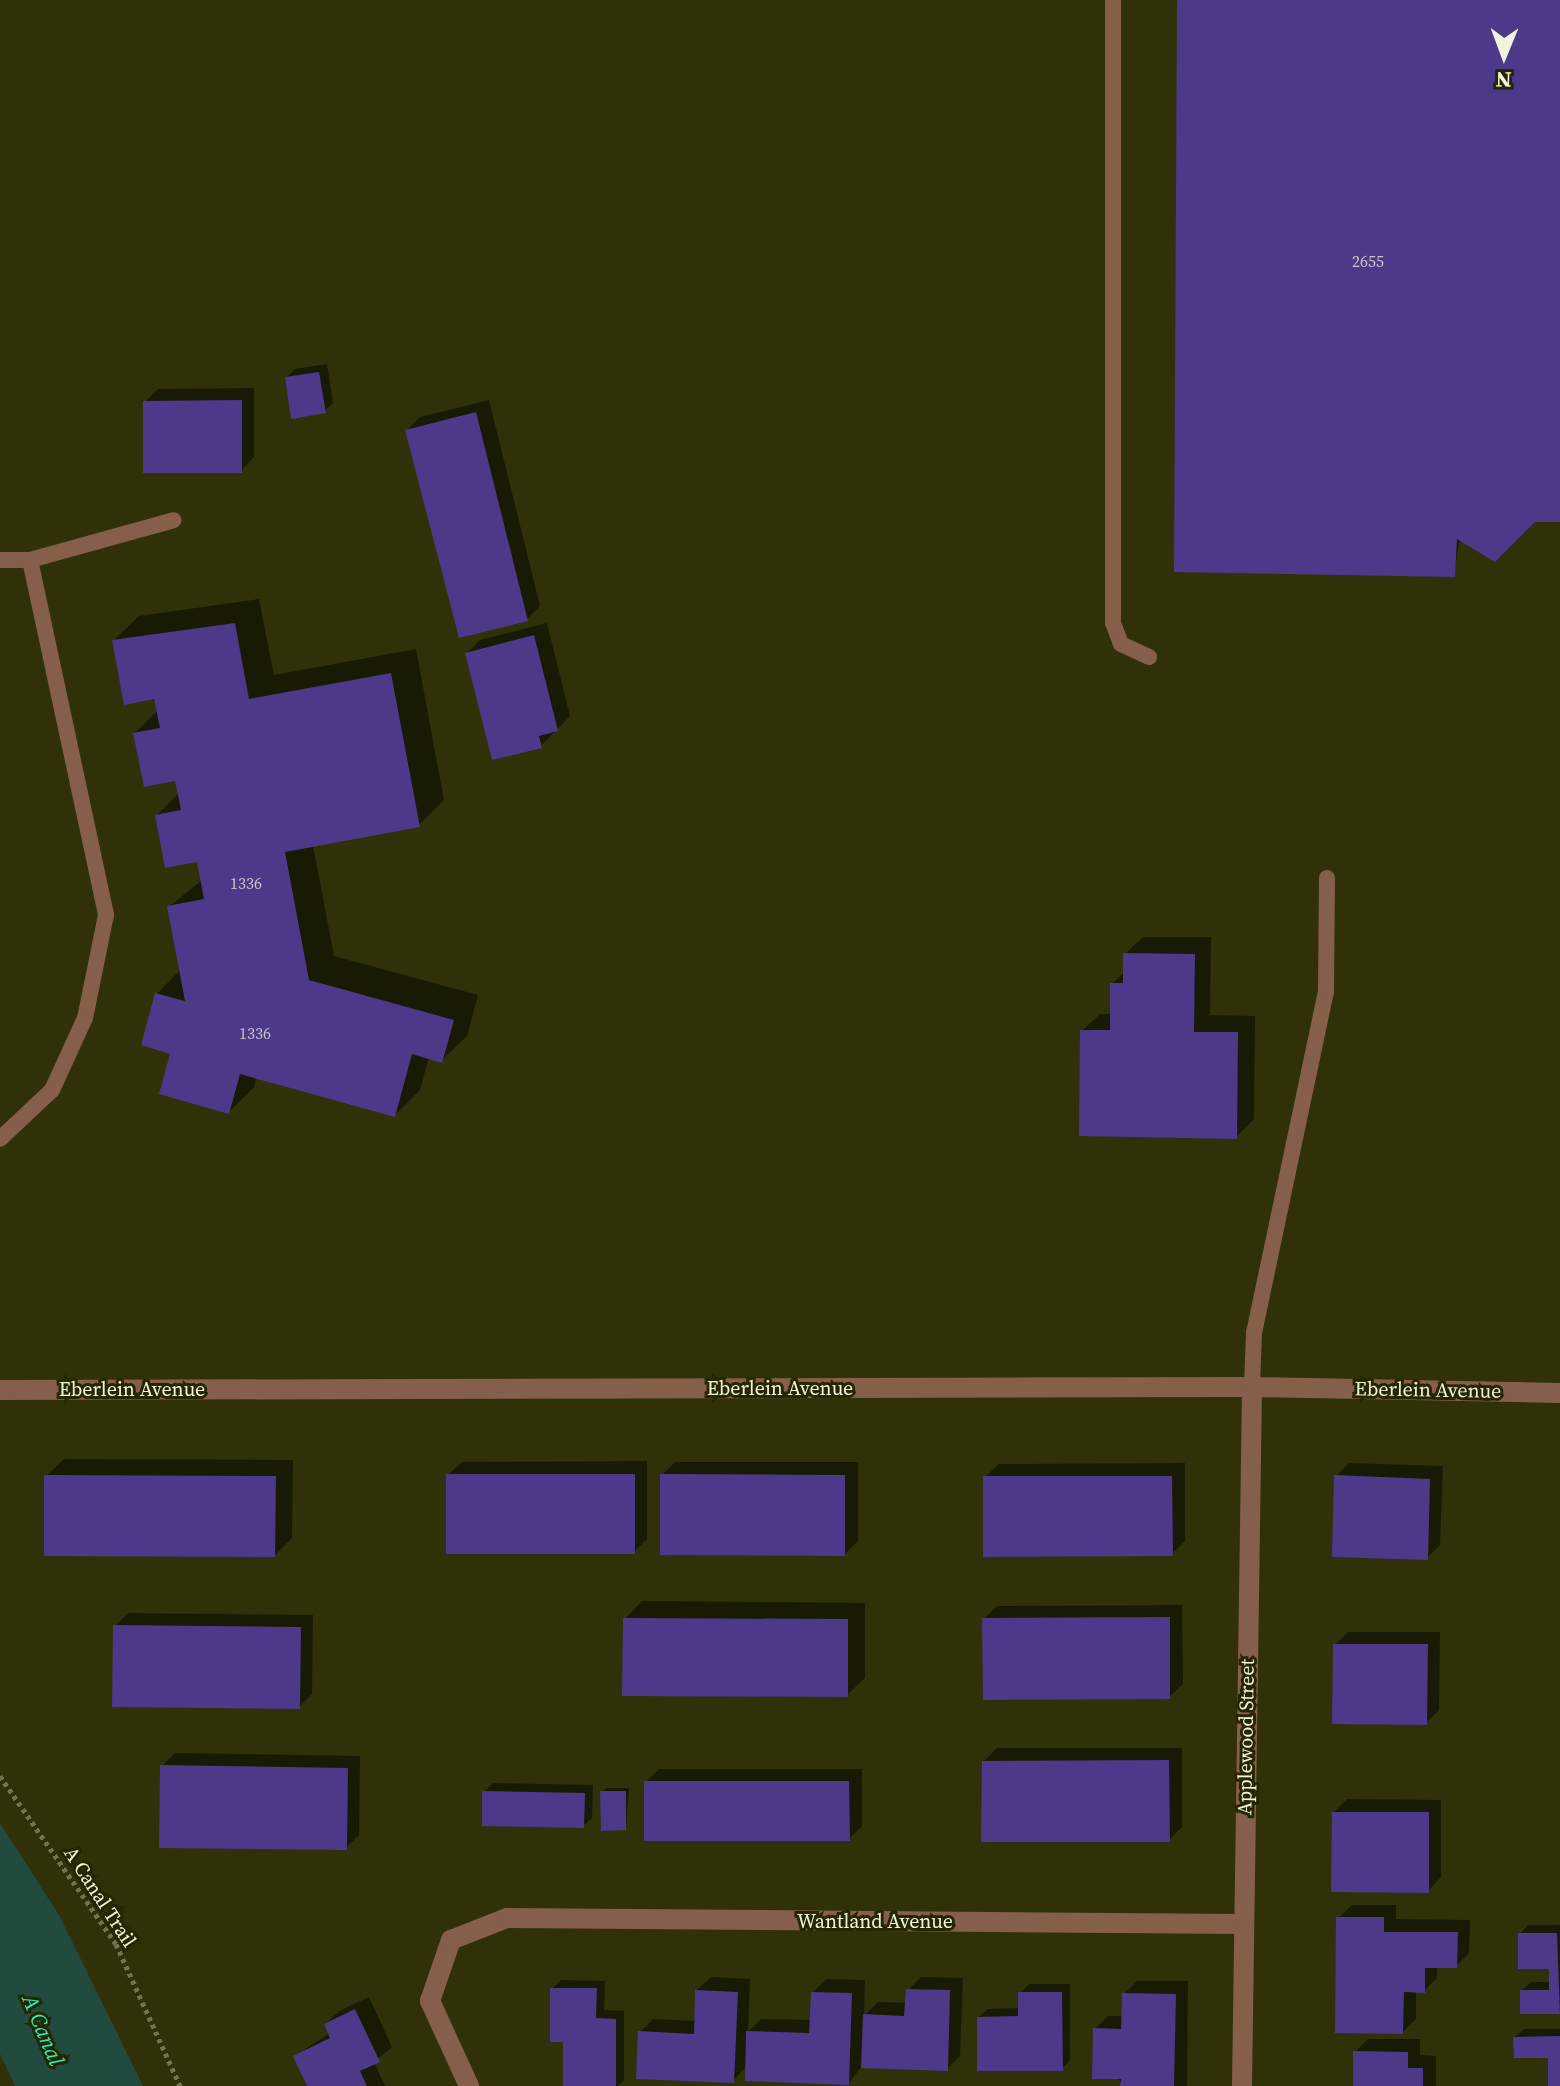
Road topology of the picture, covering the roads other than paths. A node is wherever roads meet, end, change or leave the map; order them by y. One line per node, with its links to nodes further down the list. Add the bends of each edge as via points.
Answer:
1 (1113, 0): 5 (lane, via 1113,623 1121,644)
2 (174, 520): 4 (lane)
3 (0, 560): 4 (lane)
4 (30, 560): 7 (lane, via 106,915 85,1018 52,1090)
5 (1149, 657)
6 (1327, 878): 9 (lane, via 1326,992 1254,1333)
7 (0, 1139)
8 (2, 1386): 9 (street, Eberlein Avenue)
9 (1252, 1387): 10 (street, Eberlein Avenue); 11 (street, Applewood Street)
10 (1560, 1393)
11 (1242, 1924): 12 (street, Wantland Avenue, via 507,1918 451,1940 430,2001); 13 (street, Applewood Street)
12 (469, 2086)
13 (1242, 2086)

